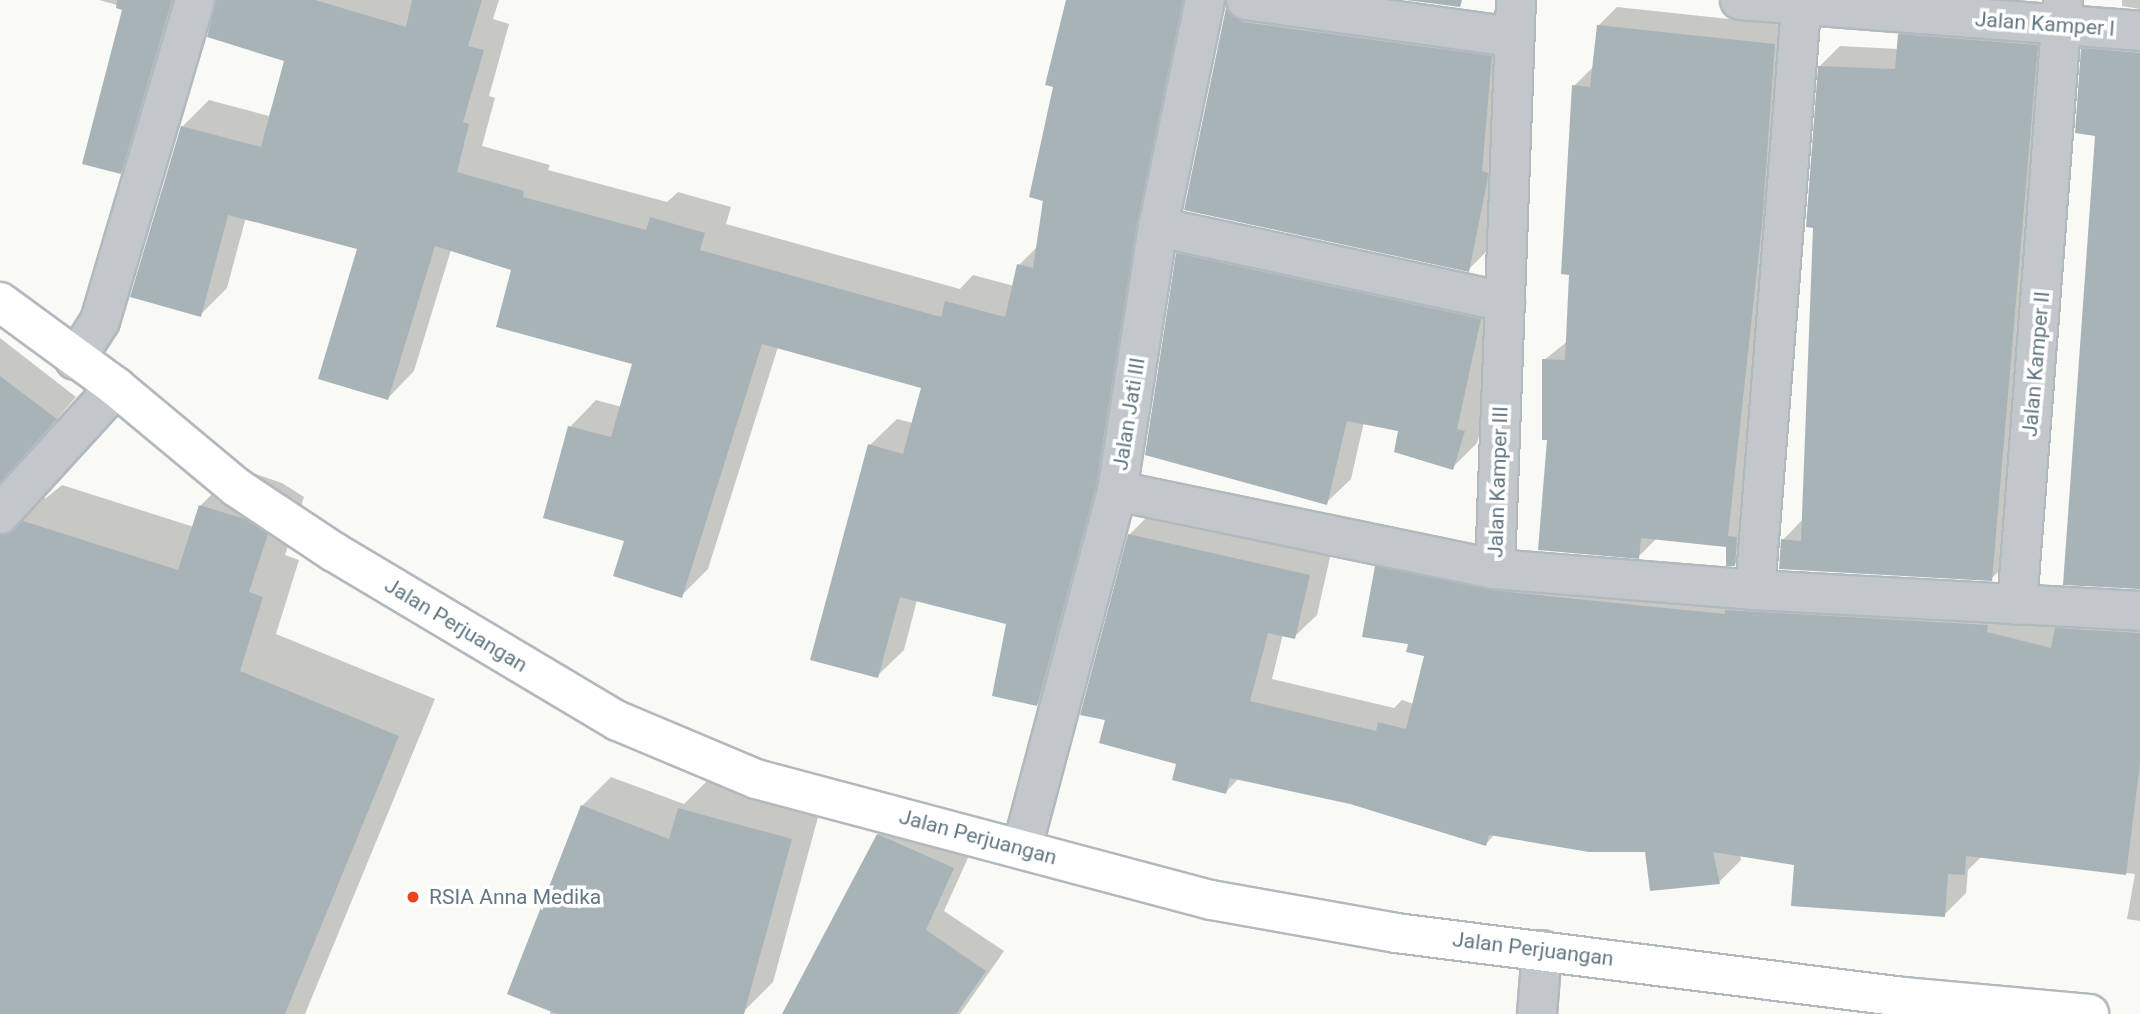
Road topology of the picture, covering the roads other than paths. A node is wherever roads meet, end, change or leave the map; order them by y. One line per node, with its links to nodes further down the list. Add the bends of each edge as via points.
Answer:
1 (195, 0): 12 (street, via 100,321)
2 (1205, 0): 9 (street, Jalan Jati III)
3 (1246, 0): 7 (street)
4 (1740, 0): 5 (street, Jalan Kamper I)
5 (1801, 8): 6 (street, Jalan Kamper I); 17 (street)
6 (2063, 13): 8 (street, Jalan Kamper I); 18 (street, Jalan Kamper II)
7 (1515, 18): 11 (street, Jalan Kamper III)
8 (2140, 31)
9 (1158, 227): 11 (street); 14 (street, Jalan Jati III)
10 (0, 302): 12 (main road, Jalan Perjuangan)
11 (1505, 302): 16 (street, Jalan Kamper III)
12 (75, 360): 13 (main road, Jalan Perjuangan)
13 (116, 387): 15 (street); 20 (main road, Jalan Perjuangan, via 236,487 334,552 618,721 756,779)
14 (1117, 491): 16 (street, Jalan Jati III); 20 (street)
15 (0, 514)
16 (1495, 569): 17 (street, Jalan Kamper III)
17 (1755, 590): 18 (street, Jalan Kamper III)
18 (2017, 605): 19 (street)
19 (2140, 611)
20 (1022, 848): 21 (main road, Jalan Perjuangan, via 1212,900 1396,933)
21 (1542, 950): 22 (street); 23 (main road, Jalan Perjuangan, via 1903,997)
22 (1537, 1014)
23 (2089, 1014)

